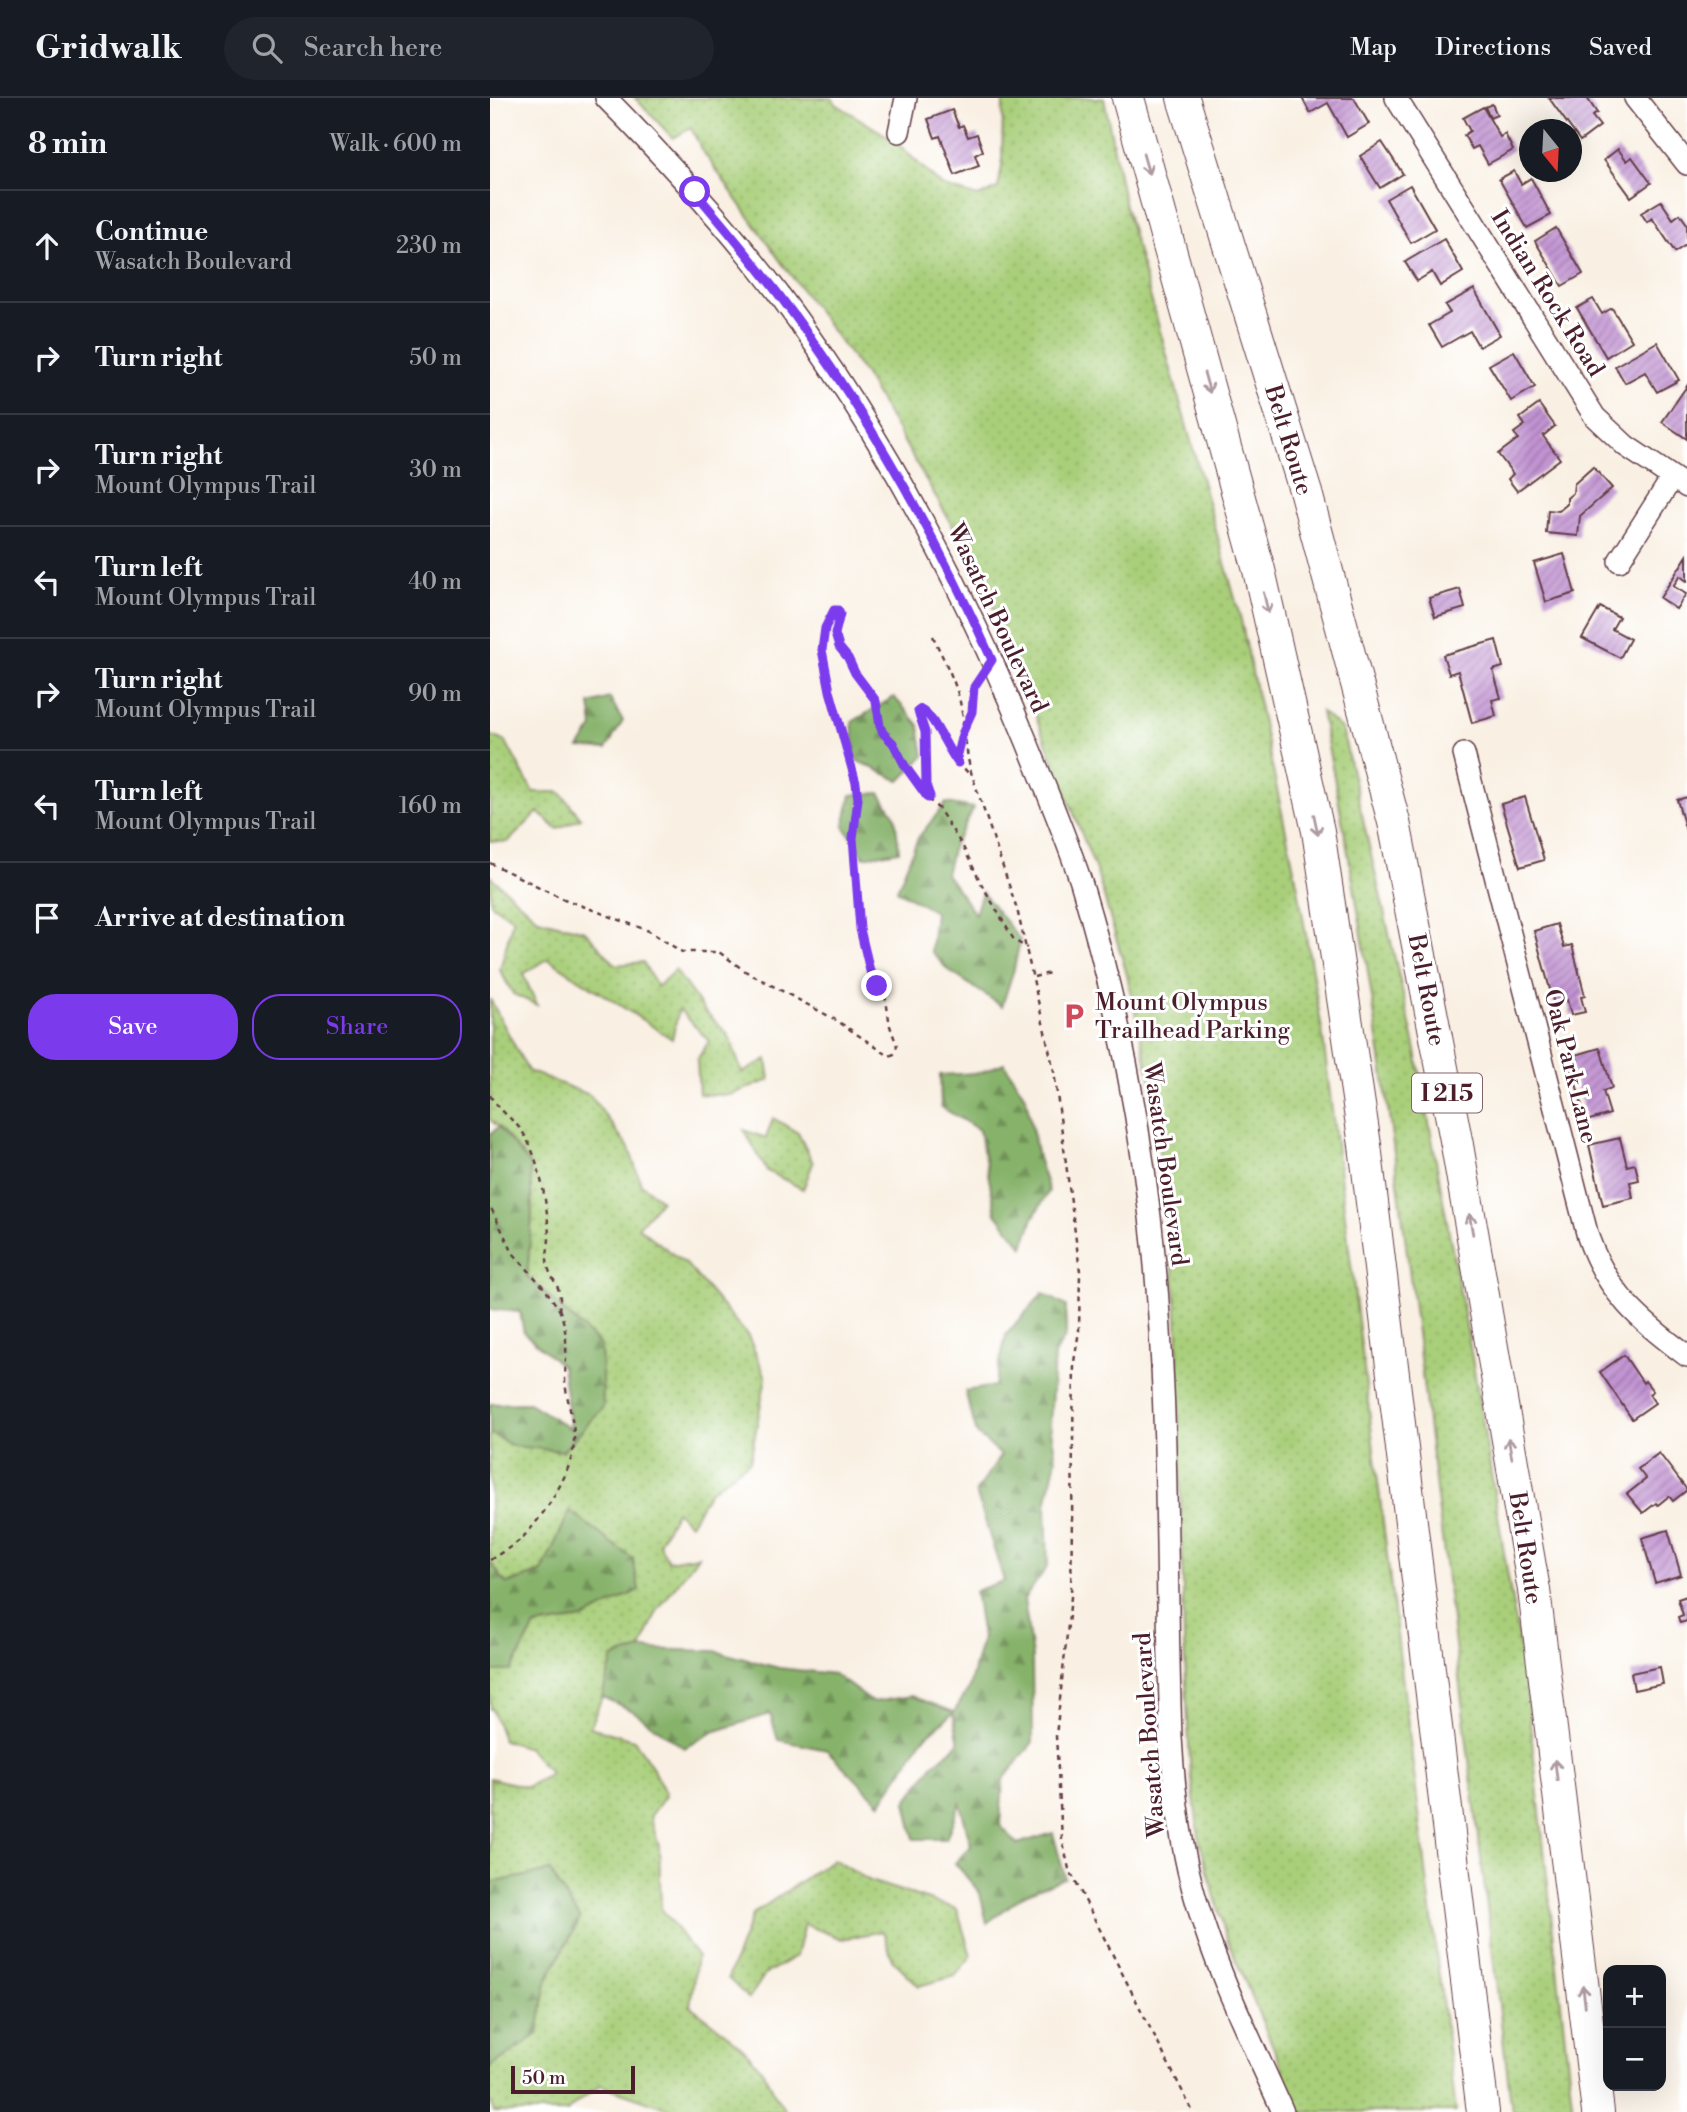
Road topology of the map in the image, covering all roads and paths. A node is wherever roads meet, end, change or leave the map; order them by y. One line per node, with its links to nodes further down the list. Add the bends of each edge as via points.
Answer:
1 (606, 98): 12 (street, Wasatch Boulevard, via 734,239 824,358 909,495)
2 (906, 98): 7 (street)
3 (1128, 98): 29 (highway, one-way to 29, via 1259,570 1318,831 1365,1145)
4 (1183, 98): 30 (highway, Belt Route / I 215, one-way to 4, via 1534,1590 1457,1145 1394,822 1306,493)
5 (1396, 98): 9 (street, Indian Rock Road, via 1595,416 1626,446)
6 (1635, 98): 8 (street)
7 (899, 132)
8 (1687, 164)
9 (1680, 482): 10 (street)
10 (1619, 561)
11 (933, 636): 13 (path, via 954,682)
12 (992, 660): 13 (path, via 974,687 972,712); 28 (street, Wasatch Boulevard, via 1073,859 1122,1045 1141,1149 1158,1305 1170,1724 1179,1821 1206,1934)
13 (963, 731): 15 (path); 16 (path)
14 (1464, 754): 25 (street, Oak Park Lane, via 1595,1256 1625,1304)
15 (958, 763): 16 (path); 17 (path, via 928,713 919,710 925,732)
16 (972, 778): 19 (path)
17 (927, 798): 18 (path, via 881,729 869,689 839,647 835,630 840,614 836,609 821,646 856,783 853,838 860,929 897,1046 889,1056 719,952 682,952 649,931 564,899); 19 (path, via 963,847 1014,940)
18 (490, 863)
19 (1027, 948): 21 (path)
20 (1053, 972): 21 (path)
21 (1034, 977): 27 (path, via 1048,1041 1080,1270 1071,1597 1056,1736 1062,1839 1069,1869)
22 (490, 1095): 24 (path, via 517,1124 532,1150 544,1194 547,1261 560,1290)
23 (490, 1206): 24 (path, via 513,1253)
24 (559, 1310): 26 (path, via 566,1327 565,1380 574,1447 558,1490 543,1514 520,1540)
25 (1687, 1356)
26 (490, 1560)
27 (1194, 2112)
28 (1283, 2112)
29 (1483, 2112)
30 (1598, 2112)

